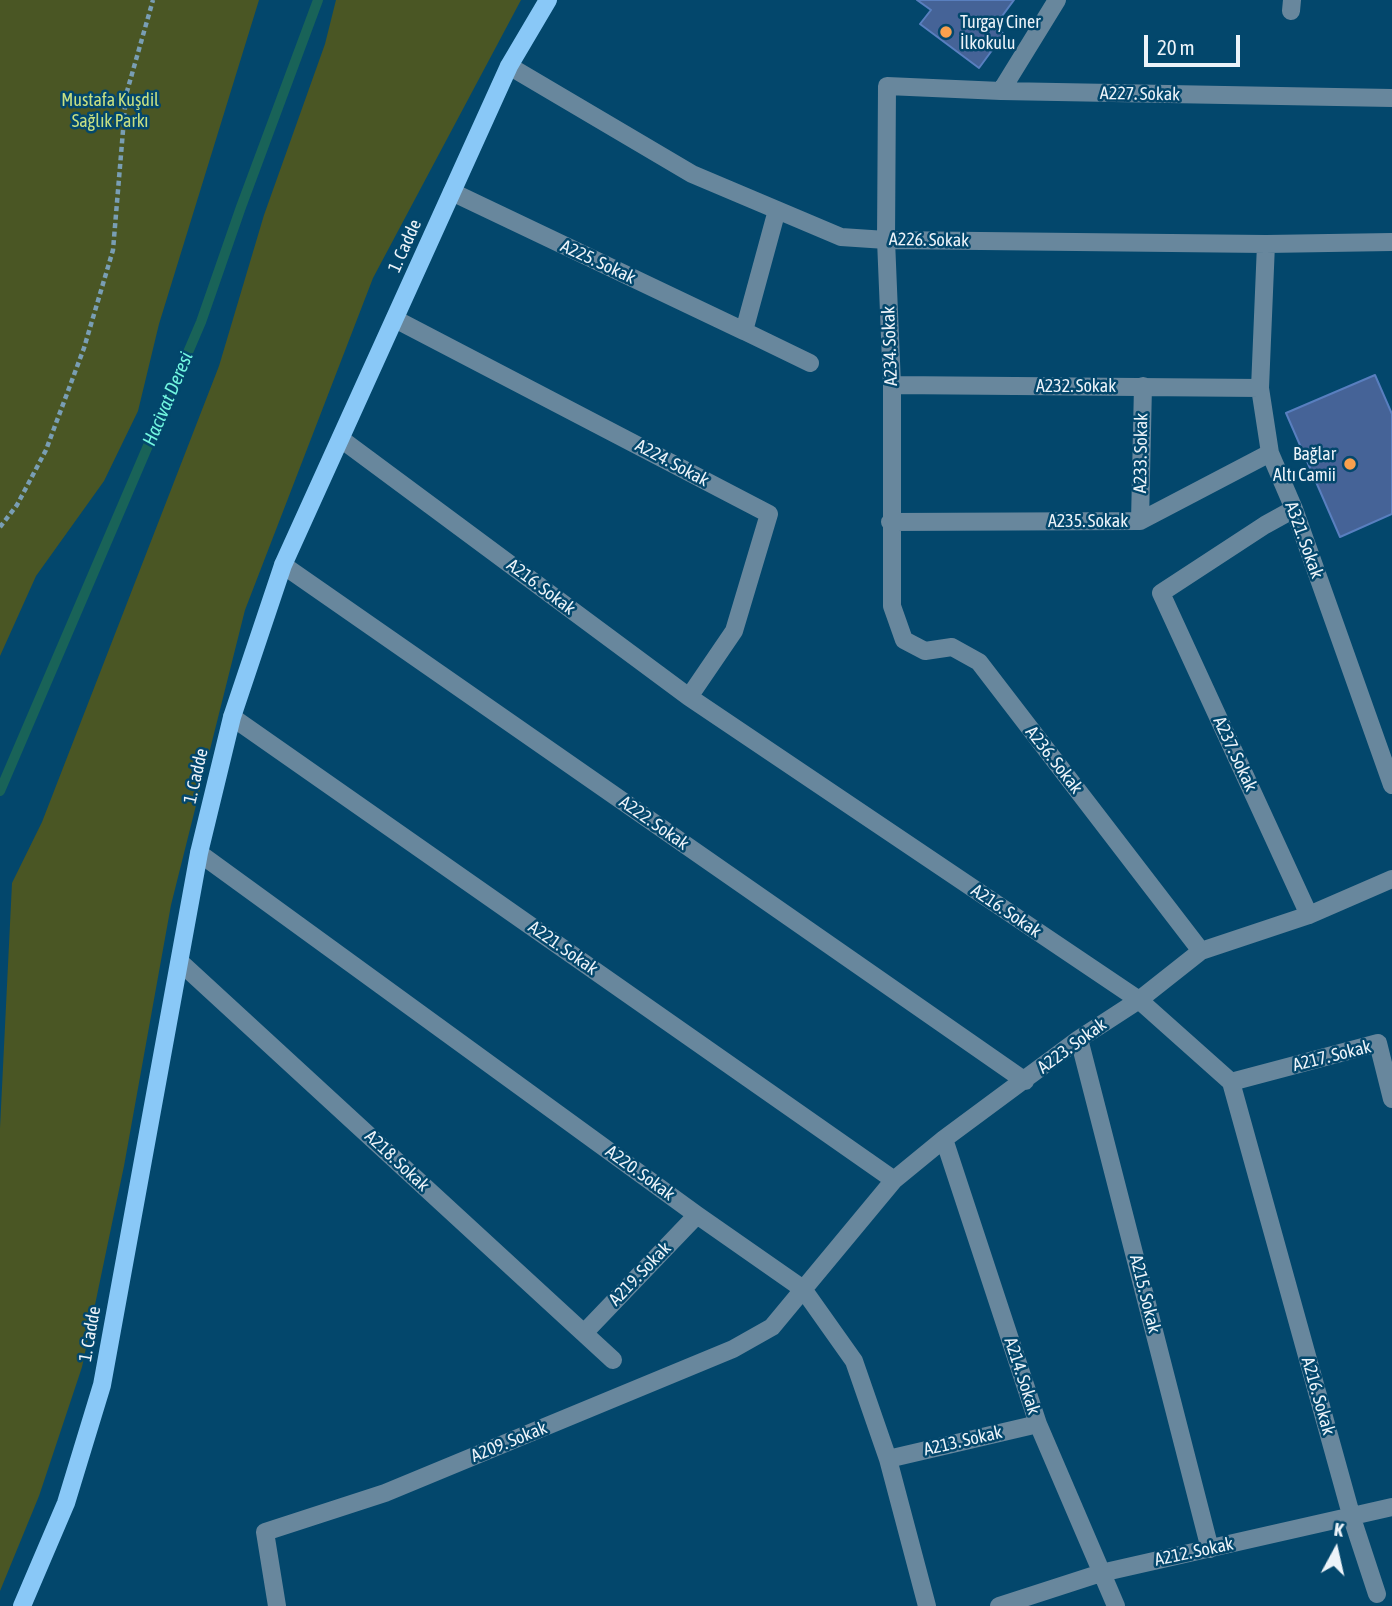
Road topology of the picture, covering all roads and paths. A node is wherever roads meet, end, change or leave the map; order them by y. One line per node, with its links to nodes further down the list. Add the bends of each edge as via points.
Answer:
1 (153, 0): 24 (path, via 126,95 113,250 84,348 46,450)
2 (548, 0): 4 (main road, 1. Cadde)
3 (1057, 0): 6 (street)
4 (509, 66): 8 (main road, 1. Cadde); 9 (street, A226. Sokak, via 692,174)
5 (887, 86): 6 (street, A227. Sokak); 10 (street, A234. Sokak)
6 (1001, 91): 7 (street, A227. Sokak)
7 (1392, 98)
8 (452, 192): 13 (main road, 1. Cadde); 14 (street, A225. Sokak)
9 (777, 210): 10 (street, A226. Sokak, via 841,237); 14 (street)
10 (886, 240): 12 (street, A226. Sokak); 16 (street, A234. Sokak)
11 (1392, 242): 12 (street, A226. Sokak)
12 (1266, 244): 18 (street, A321. Sokak)
13 (395, 319): 19 (main road, 1. Cadde); 27 (street, A224. Sokak, via 769,514 734,631)
14 (744, 331): 15 (street, A225. Sokak)
15 (810, 363)
16 (891, 385): 17 (street, A232. Sokak); 23 (street, A234. Sokak)
17 (1143, 386): 18 (street, A232. Sokak); 22 (street, A233. Sokak)
18 (1260, 388): 20 (street, A321. Sokak)
19 (341, 439): 25 (main road, 1. Cadde); 27 (street, A216. Sokak)
20 (1270, 453): 21 (street, A321. Sokak); 22 (street, A235. Sokak)
21 (1294, 509): 29 (street, A321. Sokak); 32 (street, A237. Sokak, via 1161,593)
22 (1140, 521): 23 (street, A235. Sokak)
23 (890, 522): 26 (street, A234. Sokak)
24 (0, 527)
25 (283, 565): 28 (main road, 1. Cadde); 37 (street, A222. Sokak)
26 (892, 607): 33 (street, A236. Sokak, via 904,640 925,651 952,647 979,662)
27 (689, 697): 35 (street, A216. Sokak)
28 (232, 717): 30 (main road, 1. Cadde); 41 (street, A221. Sokak)
29 (1392, 785)
30 (200, 853): 34 (main road, 1. Cadde); 42 (street, A220. Sokak)
31 (1392, 879): 32 (street, A223. Sokak)
32 (1309, 915): 33 (street, A223. Sokak)
33 (1201, 951): 35 (street, A223. Sokak)
34 (180, 962): 44 (street, A218. Sokak); 53 (main road, 1. Cadde, via 102,1385 66,1503)
35 (1139, 1000): 36 (street, A223. Sokak); 38 (street, A216. Sokak)
36 (1079, 1039): 37 (street, A223. Sokak); 50 (street, A215. Sokak)
37 (1025, 1081): 40 (street, A223. Sokak)
38 (1231, 1082): 39 (street, A217. Sokak, via 1378,1044); 49 (street, A216. Sokak)
39 (1392, 1099)
40 (944, 1139): 41 (street, A223. Sokak); 46 (street, A214. Sokak)
41 (894, 1180): 43 (street, A223. Sokak)
42 (696, 1215): 43 (street, A220. Sokak); 44 (street, A219. Sokak)
43 (803, 1289): 47 (street, A220. Sokak, via 854,1361); 54 (street, A209. Sokak, via 772,1327 733,1349 385,1493 265,1532)
44 (583, 1332): 45 (street, A218. Sokak)
45 (613, 1360)
46 (1038, 1424): 47 (street, A213. Sokak); 51 (street, A214. Sokak)
47 (888, 1459): 55 (street, A220. Sokak)
48 (1392, 1507): 49 (street, A212. Sokak)
49 (1352, 1518): 50 (street, A212. Sokak); 52 (street, A216. Sokak)
50 (1210, 1549): 51 (street, A212. Sokak)
51 (1101, 1573): 56 (street, A212. Sokak); 57 (street, A214. Sokak)
52 (1377, 1594)
53 (22, 1606)
54 (277, 1606)
55 (927, 1606)
56 (999, 1606)
57 (1116, 1606)

